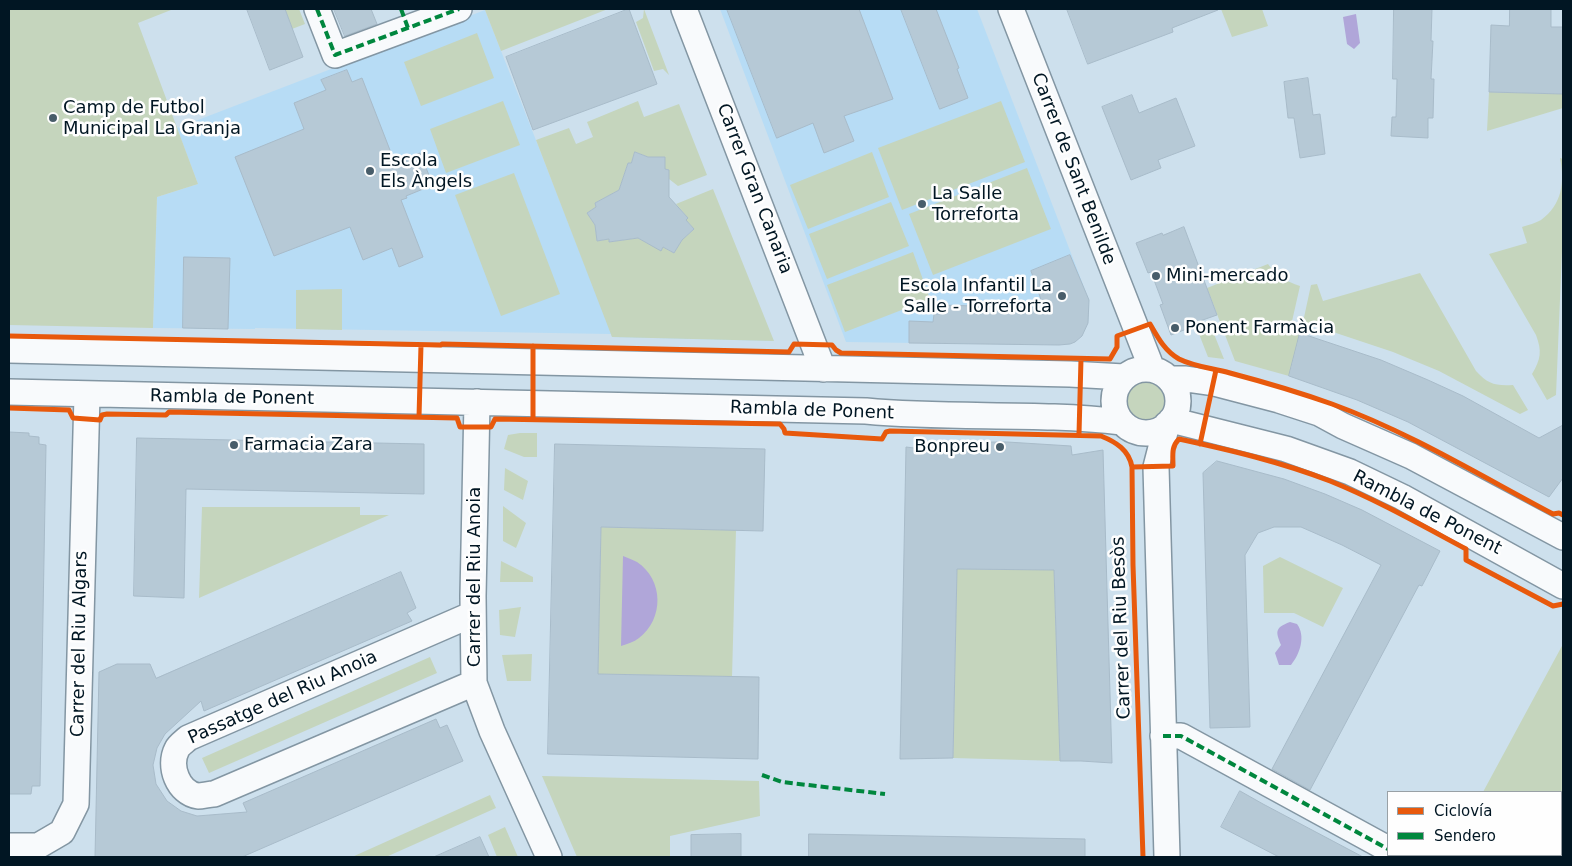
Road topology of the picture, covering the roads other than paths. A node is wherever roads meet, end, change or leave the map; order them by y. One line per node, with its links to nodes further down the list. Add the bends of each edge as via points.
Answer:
1 (317, 9): 5 (street, via 335,55)
2 (459, 9): 5 (street)
3 (684, 9): 9 (street, Carrer Gran Canaria)
4 (1011, 9): 10 (street, Carrer de Sant Benilde, via 1135,330)
5 (405, 18)
6 (9, 350): 7 (street)
7 (454, 361): 8 (street); 13 (street, via 448,370 449,392)
8 (506, 362): 9 (street); 14 (street, via 507,382)
9 (823, 369): 10 (street)
10 (1145, 374): 15 (street, via 1176,390 1178,402); 16 (street, via 1117,387 1114,399 1116,412); 18 (street, via 1214,383 1319,413 1411,456)
11 (9, 392): 12 (street, Rambla de Ponent)
12 (87, 395): 13 (street, Rambla de Ponent); 23 (street, Carrer del Riu Algars, via 76,804 62,832 38,846)
13 (466, 401): 14 (street, Rambla de Ponent); 20 (street, Carrer del Riu Anoia)
14 (502, 402): 16 (street, Rambla de Ponent, via 1079,418)
15 (1169, 422): 16 (street, via 1157,431 1144,433); 17 (street); 19 (street, Rambla de Ponent, via 1286,450 1350,472)
16 (1127, 426): 17 (street)
17 (1156, 466): 22 (street)
18 (1563, 537)
19 (1563, 586)
20 (473, 614): 21 (street, Carrer del Riu Anoia); 21 (street, Passatge del Riu Anoia, via 188,738 177,748 173,763 176,778 185,790 198,796 214,794)
21 (474, 683): 25 (street, Carrer del Riu Anoia)
22 (1163, 736): 24 (street, via 1181,736); 26 (street)
23 (9, 846)
24 (1387, 848)
25 (548, 857)
26 (1167, 857)

